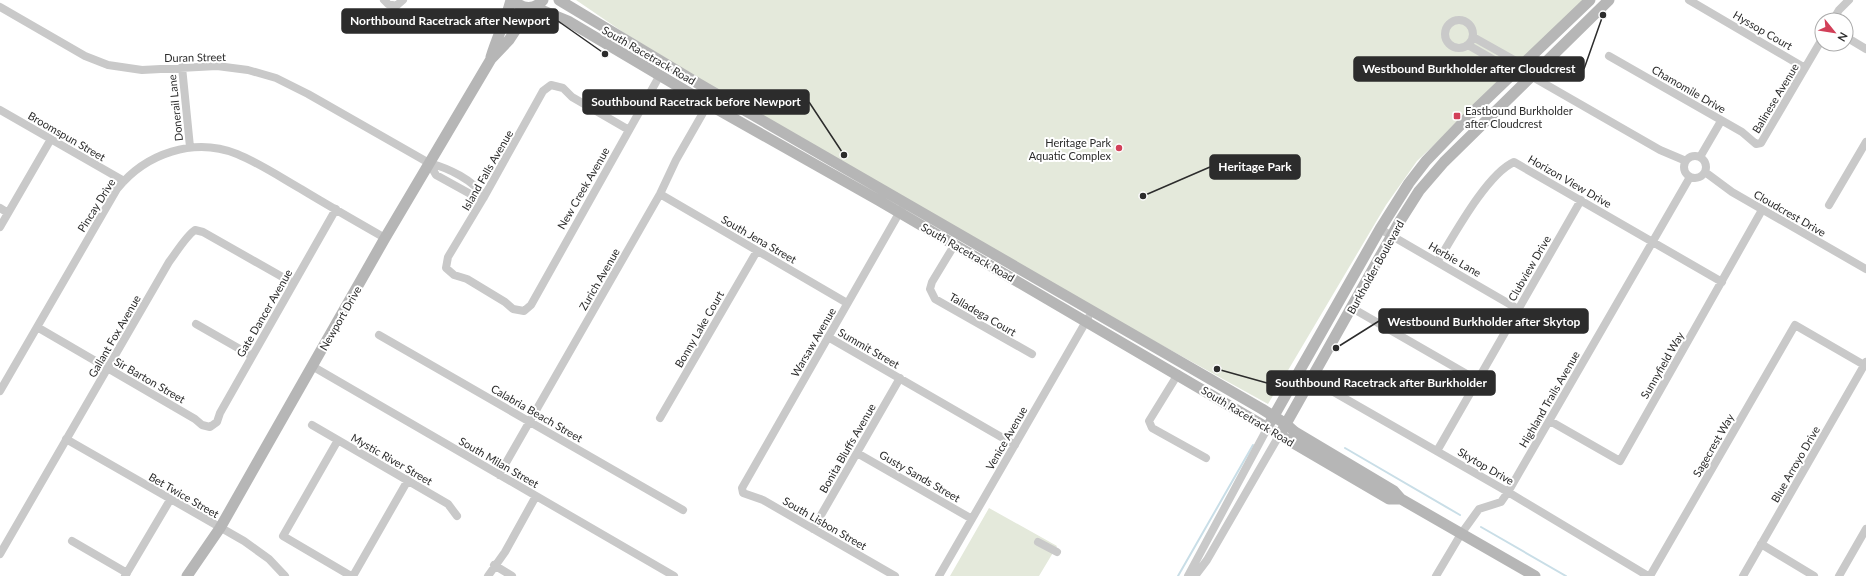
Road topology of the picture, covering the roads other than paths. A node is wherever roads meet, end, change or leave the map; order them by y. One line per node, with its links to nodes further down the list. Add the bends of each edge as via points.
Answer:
1 (384, 0): 2 (street, via 396,6)
2 (403, 0)
3 (512, 0): 9 (main road, South Racetrack Road, via 519,6); 18 (main road, Newport Drive)
4 (558, 0): 24 (main road, South Racetrack Road)
5 (1590, 0): 20 (main road, Burkholder Boulevard)
6 (1609, 0): 23 (main road, Burkholder Boulevard)
7 (1689, 0): 21 (street, Hyssop Court)
8 (1849, 0): 11 (street)
9 (536, 5): 18 (main road, Newport Drive, via 509,40); 22 (main road, South Racetrack Road)
10 (0, 7): 19 (street, Duran Street, via 85,56 108,65 142,70)
11 (1838, 12)
12 (1473, 37): 14 (street); 14 (street, via 1472,28 1466,22 1458,20 1448,26 1446,38 1450,45 1457,48); 20 (street)
13 (1854, 42): 15 (street)
14 (1468, 44): 20 (street)
15 (1866, 49)
16 (1814, 52): 21 (street, Balinese Avenue)
17 (1609, 56): 27 (street, Chamomile Drive)
18 (490, 59): 35 (main road, Newport Drive)
19 (182, 67): 32 (street, Donerail Lane); 35 (street, Duran Street, via 217,66 276,78)
20 (1519, 68): 23 (street); 49 (main road, Burkholder Boulevard, via 1426,160)
21 (1805, 68): 31 (street, Balinese Avenue, via 1761,143)
22 (660, 75): 25 (main road, South Racetrack Road); 28 (street, New Creek Avenue)
23 (1531, 76): 34 (street, via 1660,150); 50 (main road, Burkholder Boulevard, via 1431,176)
24 (715, 92): 25 (street, Zurich Avenue); 43 (main road, South Racetrack Road)
25 (708, 104): 39 (street, Zurich Avenue); 43 (main road, South Racetrack Road)
26 (0, 110): 29 (street, Broomspun Street)
27 (1721, 121): 31 (street, Chamomile Drive, via 1742,132); 33 (street)
28 (629, 130): 40 (street, Island Falls Avenue, via 572,97 563,88 551,85 543,91); 56 (street, New Creek Avenue, via 530,305 524,311 513,309)
29 (51, 139): 38 (street, Broomspun Street); 47 (street)
30 (1866, 142): 42 (street)
31 (1756, 144)
32 (190, 147): 38 (street, Pincay Drive, via 147,162); 45 (street, Pincay Drive, via 215,148 236,154)
33 (1700, 157): 34 (street, via 1692,156); 36 (street, via 1706,166)
34 (1686, 161): 37 (street, via 1684,170)
35 (429, 163): 40 (street, Duran Street, via 441,166 479,188); 51 (main road, Newport Drive)
36 (1705, 172): 37 (street, via 1698,177); 46 (street, Cloudcrest Drive)
37 (1690, 176): 52 (street, Highland Trails Avenue)
38 (124, 181): 66 (street, Pincay Drive)
39 (660, 194): 54 (street, South Jena Street); 82 (street, Zurich Avenue)
40 (484, 197): 56 (street, Island Falls Avenue, via 448,257)
41 (1581, 200): 52 (street, Horizon View Drive); 55 (street, Horizon View Drive, via 1514,162 1507,165 1489,184 1468,211); 62 (street, Clubview Drive)
42 (1829, 204)
43 (902, 207): 53 (main road, South Racetrack Road); 60 (street, Warsaw Avenue); 63 (main road, South Racetrack Road)
44 (0, 208): 47 (street)
45 (336, 209): 51 (street, Pincay Drive); 59 (street, Gate Dancer Avenue)
46 (1762, 210): 57 (street, Cloudcrest Drive); 58 (street, Sunnyfield Way)
47 (8, 213): 48 (street)
48 (0, 227)
49 (1380, 229): 50 (street, Herbie Lane); 79 (main road, Burkholder Boulevard)
50 (1392, 235): 55 (street, Herbie Lane); 61 (main road, Burkholder Boulevard)
51 (385, 238): 72 (main road, Newport Drive)
52 (1652, 241): 58 (street, Horizon View Drive); 81 (street, Highland Trails Avenue)
53 (955, 244): 64 (main road, South Racetrack Road); 69 (street, Talladega Court, via 932,282 930,289 935,299)
54 (757, 251): 60 (street, South Jena Street); 80 (street, Bonny Lake Court)
55 (1438, 261): 62 (street, Herbie Lane)
56 (446, 268)
57 (1866, 269)
58 (1722, 282): 81 (street, Sunnyfield Way, via 1620,461)
59 (293, 284): 70 (street, Gate Dancer Avenue); 73 (street, Gallant Fox Avenue, via 203,232 195,230 188,235 169,262)
60 (848, 303): 68 (street, Warsaw Avenue)
61 (1352, 308): 76 (main road, Burkholder Boulevard); 77 (street)
62 (1518, 309): 77 (street, Clubview Drive)
63 (1092, 310): 64 (street, Venice Avenue); 79 (main road, South Racetrack Road)
64 (1086, 321): 74 (main road, South Racetrack Road); 90 (street, Venice Avenue)
65 (196, 324): 70 (street)
66 (37, 327): 73 (street, Sir Barton Street); 78 (street, Pincay Drive)
67 (379, 335): 82 (street, Calabria Beach Street)
68 (828, 337): 75 (street, Summit Street); 97 (street, Warsaw Avenue, via 742,488)
69 (1032, 354)
70 (252, 356): 85 (street, Gate Dancer Avenue, via 217,422)
71 (1866, 364): 110 (street, Blue Arroyo Drive); 127 (street, Sagecrest Way, via 1795,325)
72 (312, 366): 94 (street, South Milan Street); 104 (main road, Newport Drive)
73 (108, 368): 85 (street, Sir Barton Street, via 202,425); 88 (street, Gallant Fox Avenue)
74 (1178, 374): 86 (main road, South Racetrack Road); 93 (street, via 1149,421 1152,428)
75 (900, 378): 90 (street, Summit Street); 92 (street, Bonita Bluffs Avenue)
76 (1311, 379): 83 (main road, Burkholder Boulevard); 91 (street, Skytop Drive)
77 (1477, 380): 91 (street, Clubview Drive)
78 (0, 391)
79 (1274, 416): 83 (main road, South Racetrack Road); 86 (main road, Burkholder Boulevard)
80 (660, 418)
81 (1550, 421): 96 (street, Highland Trails Avenue)
82 (529, 422): 94 (street, Zurich Avenue); 101 (street, Calabria Beach Street)
83 (1286, 424): 87 (main road, Burkholder Boulevard); 99 (main road, South Racetrack Road, via 1295,432 1394,491)
84 (312, 425): 89 (street, Mystic River Street)
85 (210, 427)
86 (1268, 427): 87 (main road, South Racetrack Road); 123 (street, Burkholder Boulevard)
87 (1280, 434): 99 (main road, South Racetrack Road, via 1389,498); 124 (street, Burkholder Boulevard, via 1208,560)
88 (66, 439): 100 (street, Bet Twice Street); 112 (street, Gallant Fox Avenue)
89 (338, 440): 95 (street, Mystic River Street); 117 (street, via 283,536)
90 (1015, 445): 103 (street, Venice Avenue)
91 (1437, 451): 96 (street, Skytop Drive)
92 (857, 453): 103 (street, Gusty Sands Street); 105 (street, Bonita Bluffs Avenue)
93 (1206, 458)
94 (499, 475): 98 (street, South Milan Street)
95 (408, 480): 102 (street, Mystic River Street, via 448,504); 117 (street)
96 (1508, 492): 107 (street, Highland Trails Avenue, via 1501,502 1479,509); 127 (street, Skytop Drive)
97 (743, 493): 105 (street, South Lisbon Street, via 763,500)
98 (536, 496): 113 (street); 120 (street, South Milan Street)
99 (1401, 499): 107 (main road, South Racetrack Road)
100 (170, 500): 104 (street, Bet Twice Street); 114 (street)
101 (683, 510)
102 (457, 516)
103 (972, 519): 122 (street, Venice Avenue)
104 (220, 528): 115 (main road, Newport Drive); 116 (street, Bet Twice Street, via 258,550)
105 (814, 529): 121 (street, South Lisbon Street)
106 (1866, 529): 130 (street)
107 (1461, 534): 125 (street, Highland Trails Avenue); 126 (main road, South Racetrack Road)
108 (72, 541): 114 (street)
109 (1038, 542): 111 (street)
110 (1761, 544): 128 (street, Blue Arroyo Drive); 129 (street)
111 (1057, 552)
112 (0, 554)
113 (494, 565): 118 (street); 119 (street)
114 (126, 574)
115 (187, 576)
116 (285, 576)
117 (352, 576)
118 (488, 576)
119 (512, 576)
120 (674, 576)
121 (895, 576)
122 (939, 576)
123 (1188, 576)
124 (1194, 576)
125 (1436, 576)
126 (1535, 576)
127 (1649, 576)
128 (1743, 576)
129 (1814, 576)
130 (1839, 576)

